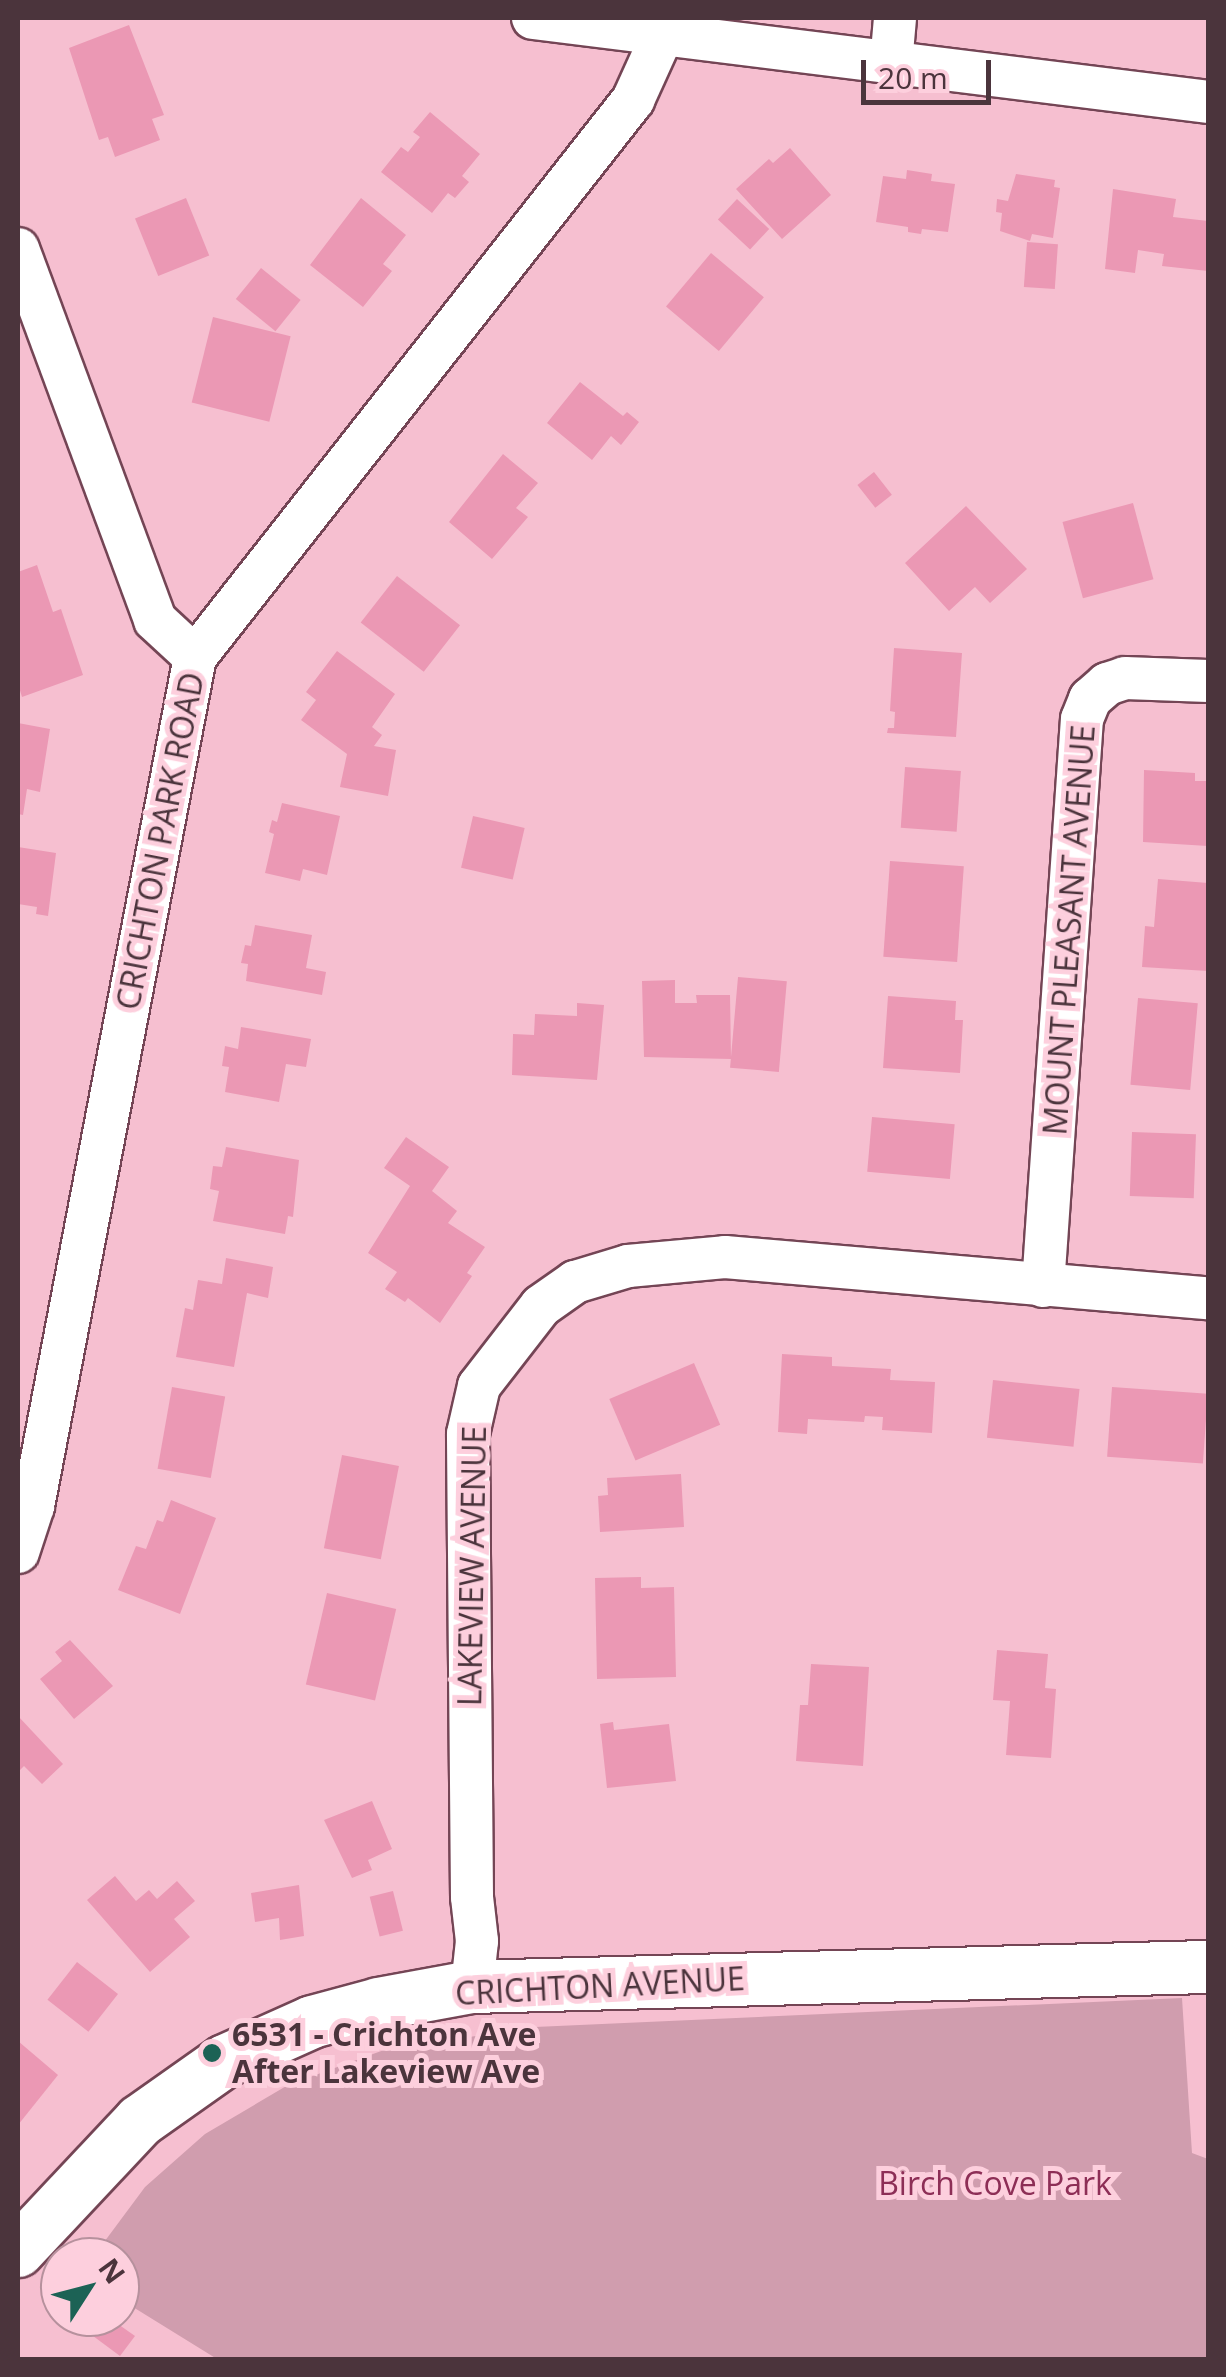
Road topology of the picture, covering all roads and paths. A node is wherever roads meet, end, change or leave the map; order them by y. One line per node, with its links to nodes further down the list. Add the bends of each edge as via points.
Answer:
1 (533, 18): 3 (street)
2 (894, 18): 4 (street)
3 (662, 36): 4 (street); 7 (street, CRICHTON PARK ROAD, via 634,100)
4 (891, 64): 5 (street)
5 (1208, 102)
6 (18, 249): 7 (street, via 155,620)
7 (195, 657): 11 (street, CRICHTON PARK ROAD, via 33,1506)
8 (1208, 681): 9 (street, MOUNT PLEASANT AVENUE, via 1125,678 1090,699 1082,719)
9 (1043, 1286): 10 (street, LAKEVIEW AVENUE); 13 (street, LAKEVIEW AVENUE, via 725,1257 628,1266 575,1282 541,1306 504,1349 479,1386 468,1434 477,1941)
10 (1208, 1298)
11 (18, 1552)
12 (1208, 1967): 13 (street, CRICHTON AVENUE)
13 (472, 1987): 14 (street, CRICHTON AVENUE, via 312,2022 226,2060 140,2121)
14 (18, 2250)

